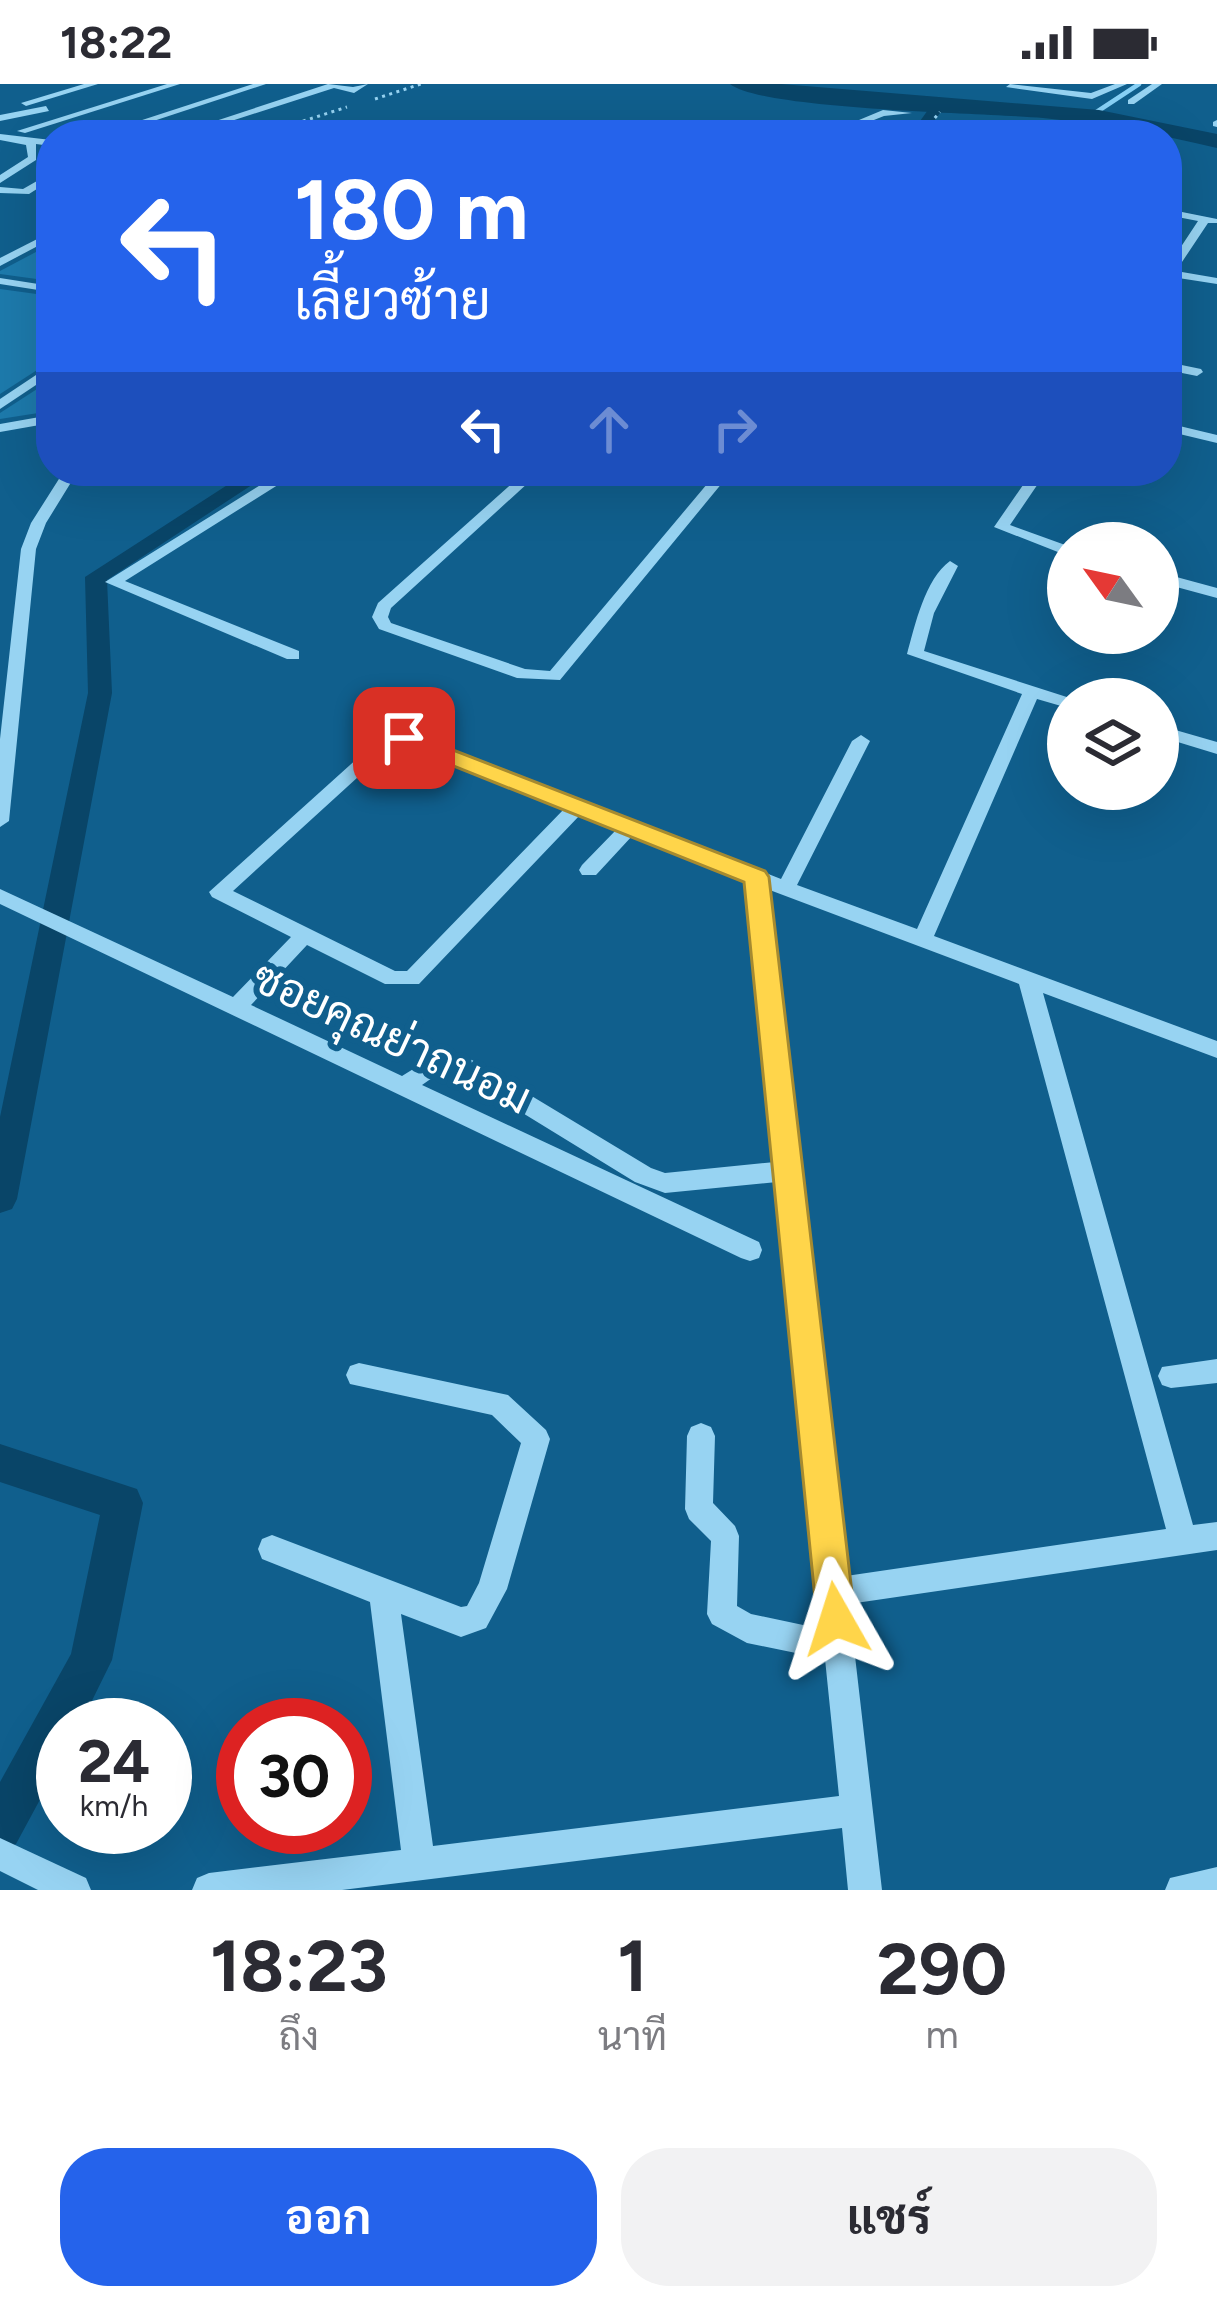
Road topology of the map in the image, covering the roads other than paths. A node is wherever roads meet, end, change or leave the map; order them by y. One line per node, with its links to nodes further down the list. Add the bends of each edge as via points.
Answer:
1 (94, 84): 13 (street)
2 (135, 84): 13 (street)
3 (262, 84): 15 (street)
4 (335, 84): 9 (street); 16 (street)
5 (383, 84): 9 (street)
6 (1158, 84): 11 (street)
7 (169, 85): 14 (street)
8 (1122, 85): 10 (street, via 1092,96)
9 (362, 86)
10 (1010, 86)
11 (1131, 102)
12 (908, 112): 17 (street)
13 (0, 114)
14 (65, 120)
15 (148, 120)
16 (224, 120)
17 (865, 120)
18 (36, 130): 20 (street)
19 (0, 135): 20 (street)
20 (21, 135): 21 (street); 22 (street); 23 (street, via 33,158)
21 (36, 135)
22 (36, 139)
23 (0, 180)
24 (36, 185): 26 (street)
25 (0, 190): 26 (street)
26 (25, 192): 27 (street)
27 (0, 202)
28 (1211, 220): 30 (street)
29 (36, 244): 31 (street)
30 (1182, 256)
31 (0, 263)
32 (1182, 276): 34 (street)
33 (0, 281): 35 (street)
34 (1217, 281)
35 (36, 287)
36 (1182, 369): 37 (street)
37 (1197, 372)
38 (36, 379): 39 (street)
39 (0, 404)
40 (1182, 416): 42 (street)
41 (36, 421): 43 (street)
42 (1217, 424)
43 (0, 428)
44 (1182, 431): 45 (street)
45 (1217, 439)
46 (61, 486): 62 (street, via 18,554 26,580)
47 (269, 486): 55 (street, via 113,582)
48 (517, 486): 49 (street, via 384,606 385,626 523,674 554,676)
49 (712, 486)
50 (1029, 486): 51 (street, via 1001,527)
51 (1047, 545)
52 (950, 566): 56 (street, via 915,654)
53 (1179, 583): 54 (street)
54 (1217, 593)
55 (293, 655)
56 (1032, 692): 57 (street); 69 (street)
57 (1047, 697)
58 (1179, 736): 60 (street)
59 (861, 741): 66 (street)
60 (1217, 748)
61 (579, 805): 63 (street); 68 (street, via 412,979 392,979); 68 (street, via 393,738 219,892)
62 (0, 821)
63 (631, 826): 64 (street); 65 (street)
64 (589, 870)
65 (756, 877): 66 (street); 74 (street)
66 (785, 888): 69 (street)
67 (0, 896): 71 (street, ซอยคุณย่าถนอม)
68 (304, 936): 71 (street)
69 (923, 938): 70 (street)
70 (1028, 977): 72 (street); 81 (street)
71 (236, 1006): 73 (street, ซอยคุณย่าถนอม)
72 (1217, 1050)
73 (403, 1086): 74 (street, via 439,1062 464,1066 665,1183); 75 (street, ซอยคุณย่าถนอม)
74 (788, 1171): 83 (street)
75 (750, 1250)
76 (1217, 1371): 78 (street)
77 (358, 1375): 84 (street, via 499,1404 536,1439 476,1618 461,1622)
78 (1171, 1376)
79 (701, 1436): 85 (street, via 699,1509 724,1536 722,1614 747,1628)
80 (1217, 1536): 81 (street)
81 (1183, 1541): 83 (street)
82 (272, 1549): 84 (street)
83 (834, 1592): 85 (street)
84 (384, 1593): 88 (street)
85 (838, 1647): 86 (street)
86 (854, 1810): 88 (street); 92 (street)
87 (8, 1857): 90 (street)
88 (419, 1863): 91 (street)
89 (1217, 1884): 93 (street)
90 (74, 1890)
91 (209, 1890)
92 (866, 1890)
93 (1182, 1890)

